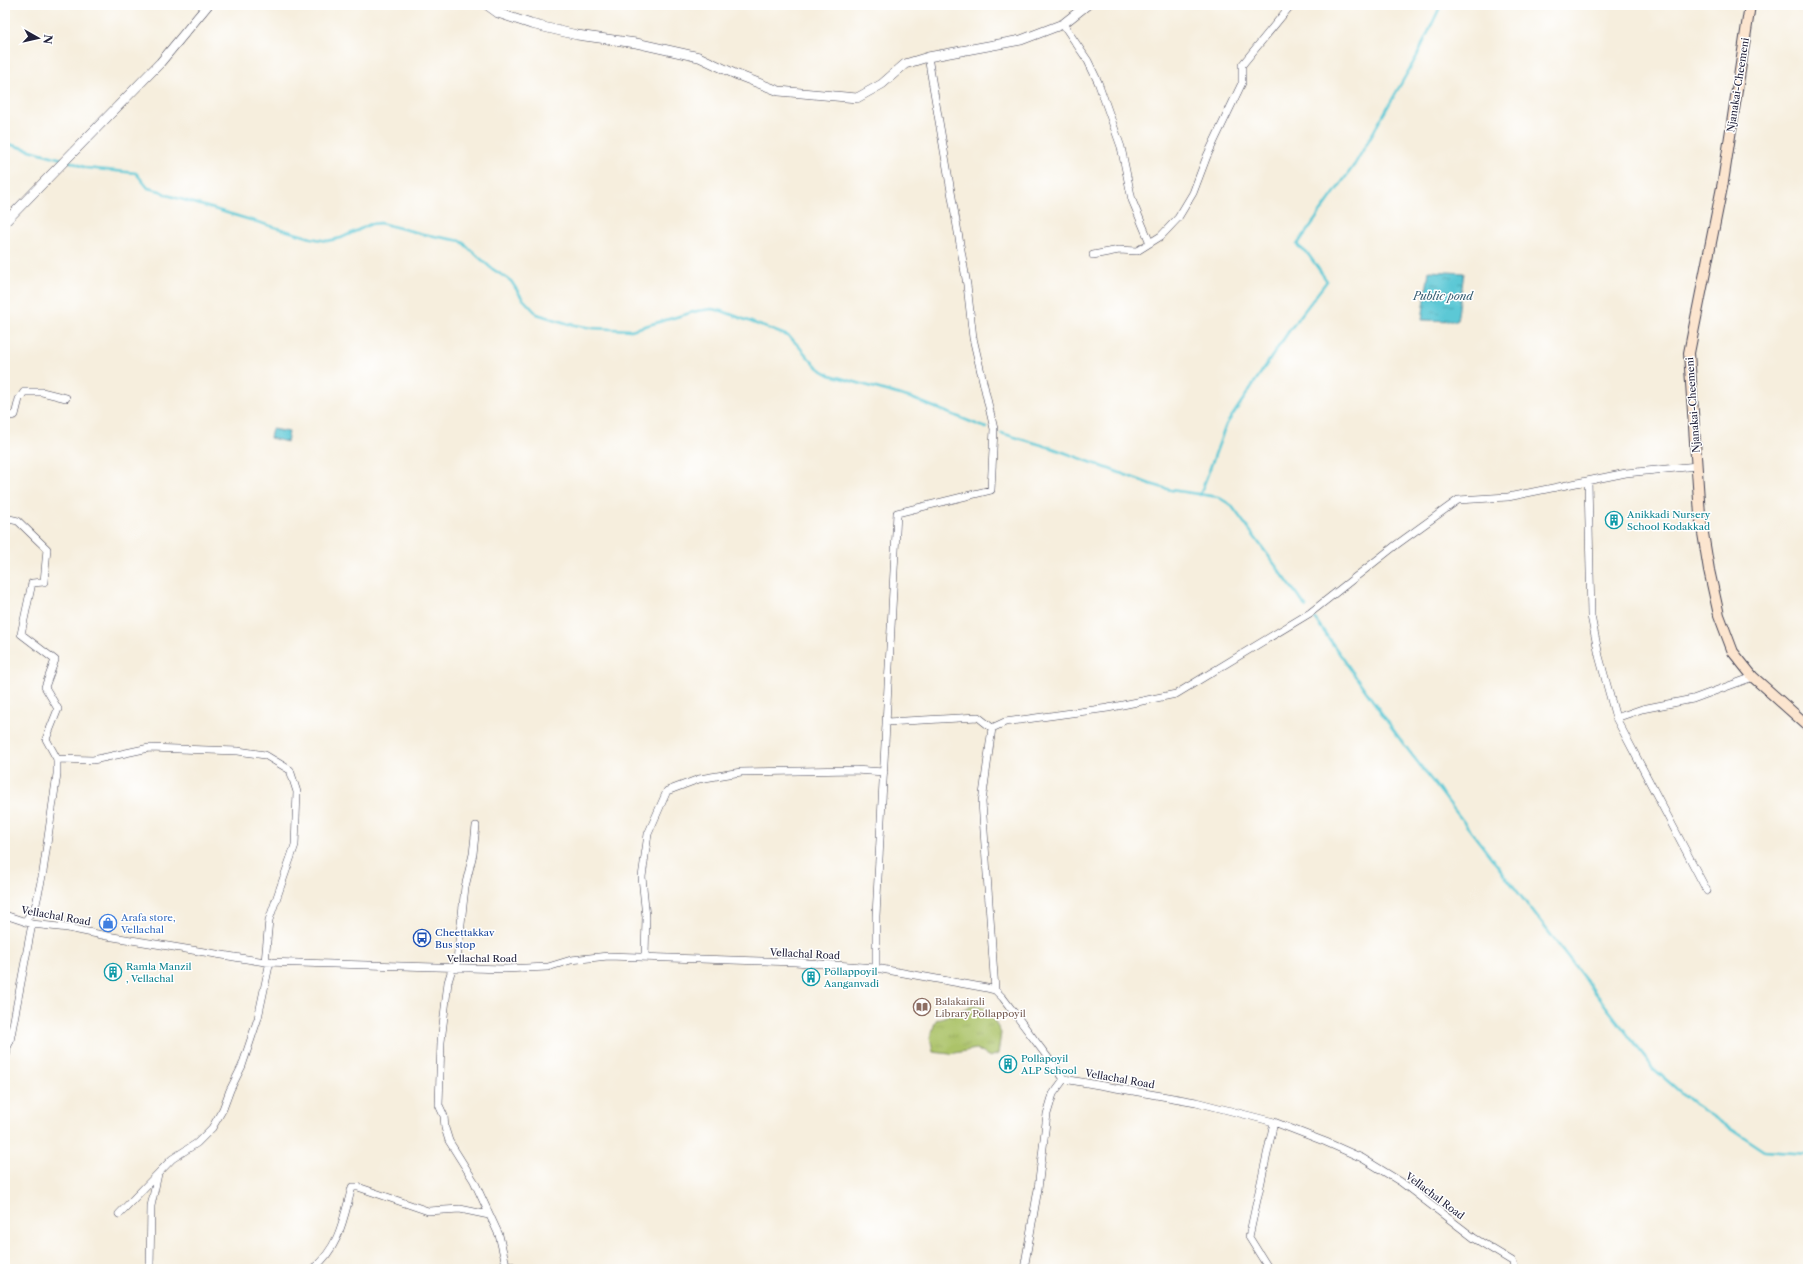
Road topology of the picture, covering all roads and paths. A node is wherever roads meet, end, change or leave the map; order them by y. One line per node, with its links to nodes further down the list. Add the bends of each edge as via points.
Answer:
1 (208, 5): 8 (street, via 160,63)
2 (487, 5): 7 (street, via 498,13 539,26 699,57 779,91 857,98 882,84 905,64)
3 (1087, 5): 6 (street)
4 (1291, 5): 9 (street, via 1242,65 1242,82 1207,156 1193,193 1178,218 1161,236)
5 (1750, 5): 13 (main road, Njanakai-Cheemeni, via 1723,182 1689,353)
6 (1063, 24): 7 (street, via 1021,40); 9 (street, via 1088,61 1098,82 1121,147 1132,200)
7 (928, 57): 18 (street, via 967,286 973,338 994,429 991,490 896,513)
8 (5, 222)
9 (1150, 243): 10 (street, via 1137,251 1119,250)
10 (1093, 255)
11 (66, 398): 12 (street, via 42,392 24,392 15,415)
12 (5, 417)
13 (1697, 466): 14 (street, via 1634,472); 16 (main road, Njanakai-Cheemeni, via 1700,515 1719,615 1733,652)
14 (1588, 481): 17 (street, via 1591,616); 20 (street, via 1508,497 1458,500 1310,613 1176,694 1108,708 1005,722)
15 (5, 518): 21 (street, via 18,521 47,548 44,582 32,583 21,634 55,660 45,687 58,709 46,739)
16 (1753, 677): 17 (street, via 1693,699 1642,709); 19 (main road, Njanakai-Cheemeni)
17 (1616, 718): 24 (street)
18 (886, 722): 20 (street, via 978,717); 22 (street)
19 (1808, 726)
20 (992, 728): 32 (street, via 982,802)
21 (57, 759): 26 (street, via 43,872 36,904); 29 (street, via 93,760 149,748 238,751 265,755 290,770 297,792 295,845 269,920)
22 (884, 772): 28 (street, via 741,772 699,779 667,791 648,834 642,877 646,917); 30 (street)
23 (476, 826): 31 (street)
24 (1707, 890)
25 (5, 915): 26 (street, Vellachal Road)
26 (25, 922): 27 (street, Vellachal Road)
27 (32, 924): 29 (street, Vellachal Road); 33 (street)
28 (645, 957): 30 (street, Vellachal Road, via 795,962); 31 (street, Vellachal Road, via 608,956 571,960 548,967)
29 (268, 962): 31 (street, Vellachal Road); 37 (street, via 256,1024 242,1066 223,1109 212,1128 197,1143 172,1159)
30 (876, 968): 32 (street, Vellachal Road)
31 (454, 969): 39 (street, via 448,982 440,1042 439,1105 449,1141 474,1181)
32 (995, 990): 35 (street)
33 (6, 1052): 34 (street)
34 (5, 1061)
35 (1064, 1079): 36 (street, Vellachal Road, via 1196,1102); 44 (street, via 1052,1094 1047,1114 1038,1189)
36 (1274, 1122): 45 (street, via 1249,1237); 46 (street, Vellachal Road, via 1362,1158 1401,1182 1474,1238 1512,1260)
37 (158, 1173): 38 (street); 41 (street, via 151,1206)
38 (120, 1214)
39 (489, 1215): 40 (street, via 499,1235); 42 (street, via 460,1209 428,1211 358,1187 352,1188 337,1240 327,1256)
40 (507, 1266): 43 (street)
41 (150, 1269)
42 (313, 1269)
43 (519, 1269)
44 (1024, 1269)
45 (1269, 1269)
46 (1516, 1269)

